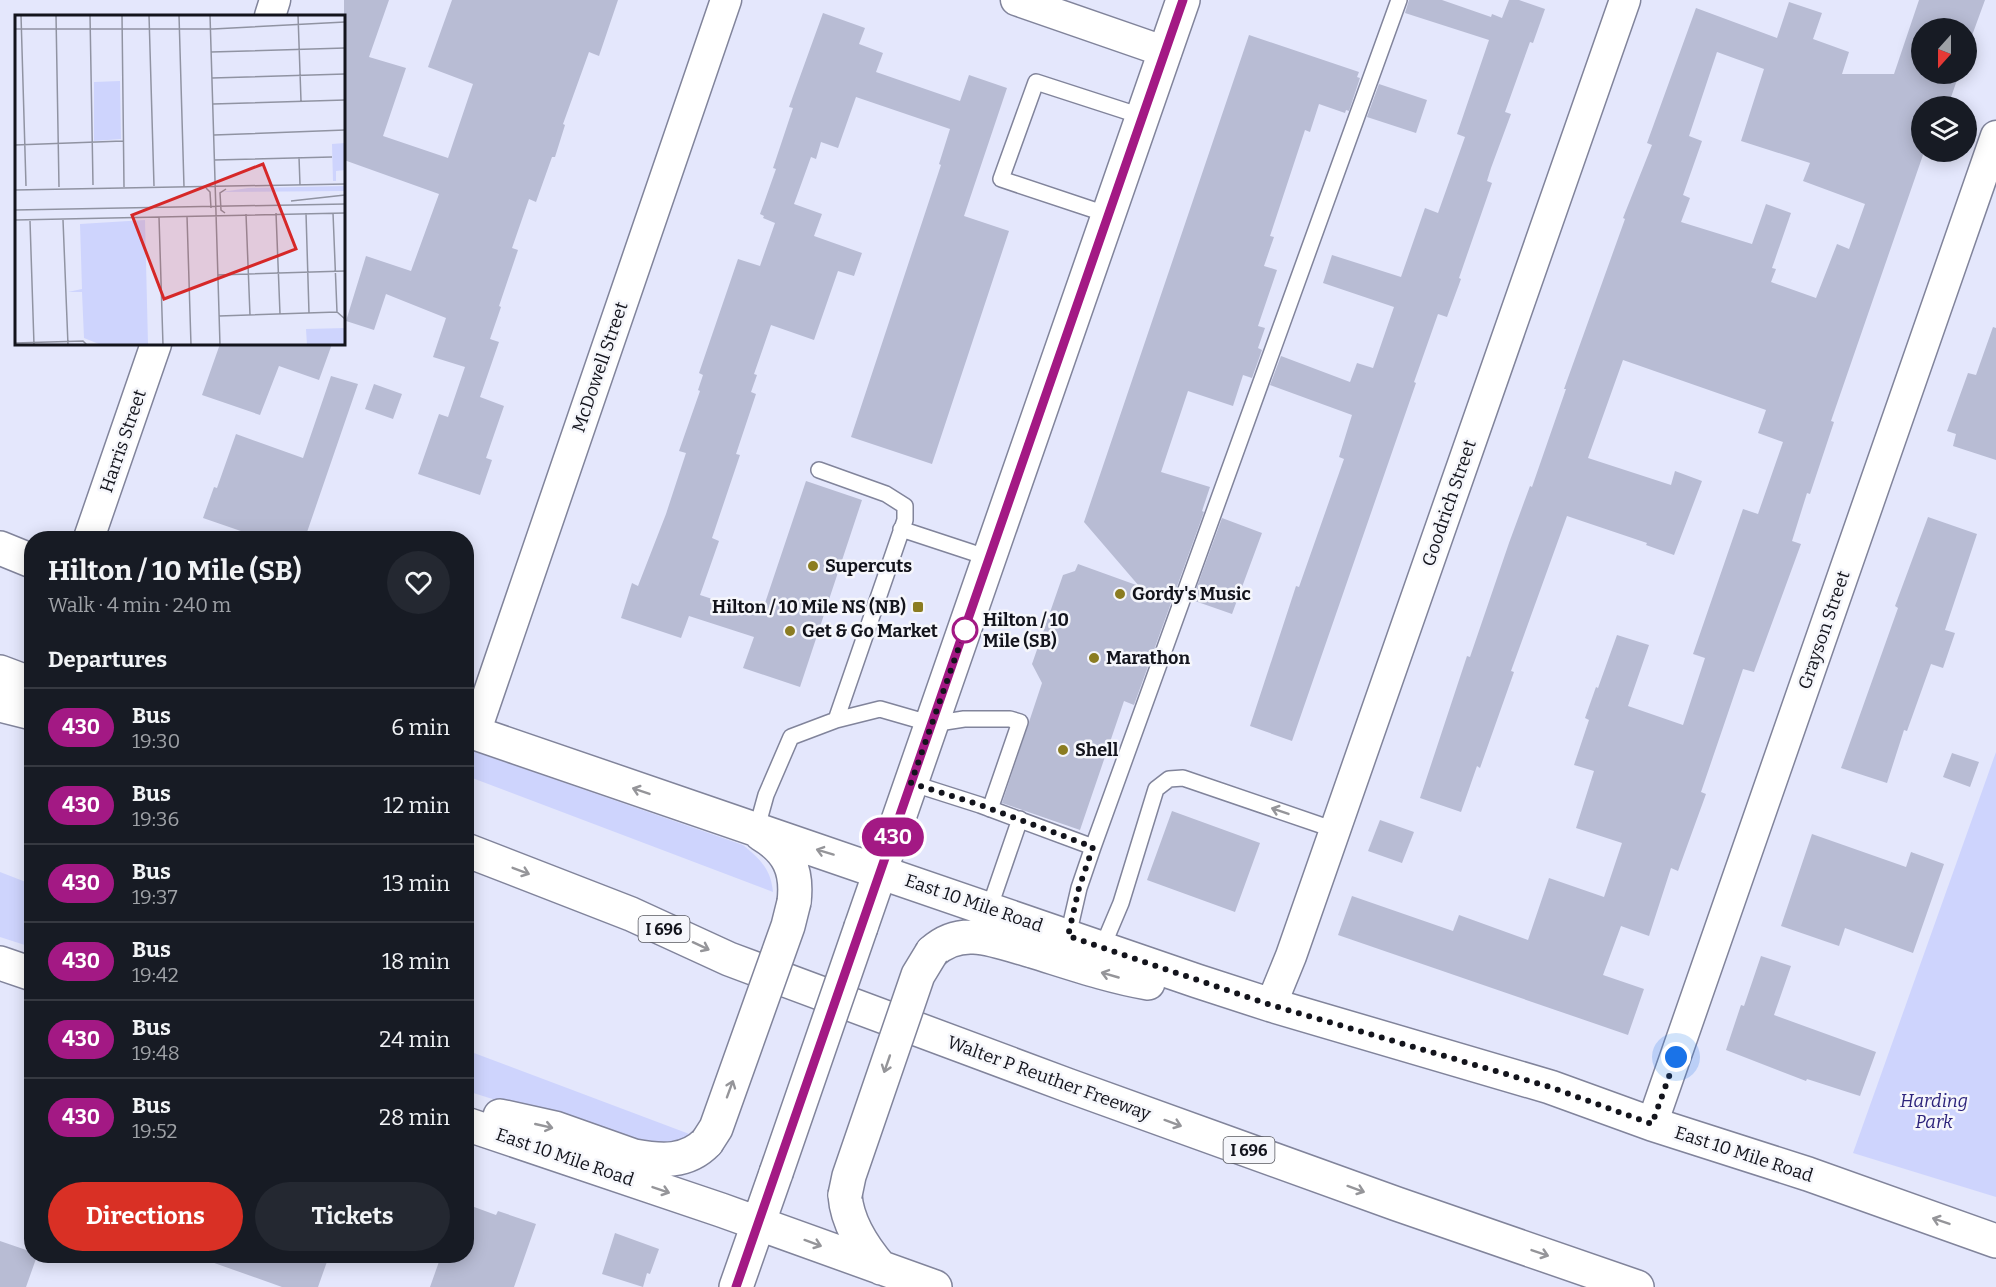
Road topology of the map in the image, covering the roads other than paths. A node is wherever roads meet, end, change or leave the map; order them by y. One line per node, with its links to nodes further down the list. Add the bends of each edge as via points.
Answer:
1 (275, 0): 7 (street)
2 (726, 0): 24 (street, McDowell Street)
3 (1016, 0): 8 (street)
4 (1183, 0): 8 (main road)
5 (1399, 0): 32 (lane)
6 (1625, 0): 30 (street, Goodrich Street)
7 (270, 15)
8 (1166, 52): 9 (main road)
9 (1144, 117): 11 (main road); 11 (lane, via 1036,82 1001,179)
10 (1996, 136): 42 (street, Grayson Street)
11 (1109, 215): 18 (main road)
12 (156, 345): 15 (street, Harris Street)
13 (819, 470): 14 (lane, via 886,494 905,506)
14 (901, 529): 18 (lane); 23 (lane)
15 (91, 531)
16 (0, 548): 17 (main road)
17 (24, 558)
18 (990, 558): 25 (main road)
19 (0, 672): 20 (main road)
20 (24, 681)
21 (0, 705): 22 (main road)
22 (24, 711)
23 (836, 720): 25 (lane, via 880,710); 31 (lane, via 791,737 766,795)
24 (474, 723)
25 (932, 724): 27 (main road); 28 (lane, via 964,719 1020,722)
26 (474, 733): 31 (main road, East 10 Mile Road, one-way to 26)
27 (911, 783): 28 (lane); 34 (main road)
28 (990, 808): 29 (lane)
29 (1020, 819): 32 (lane); 35 (lane)
30 (1335, 830): 37 (lane, one-way to 37, via 1183,778 1169,779 1156,789 1121,903); 40 (street, Goodrich Street)
31 (756, 831): 34 (main road, East 10 Mile Road, one-way to 31); 41 (main road, one-way to 31, bridge, via 555,1128 634,1156 683,1158 699,1150 717,1128 794,902 793,876 783,851)
32 (1093, 847): 36 (lane)
33 (474, 853): 49 (main road, Walter P Reuther Freeway / I 696, one-way to 49, via 632,914 729,959 1067,1085)
34 (881, 871): 35 (main road, East 10 Mile Road); 44 (main road, bridge)
35 (989, 909): 36 (main road, East 10 Mile Road)
36 (1064, 948): 37 (main road, East 10 Mile Road); 40 (main road, one-way to 36, via 1118,977); 46 (main road, one-way to 46, bridge, via 975,937 950,940 932,952 918,975 845,1195 855,1231)
37 (1102, 948): 40 (main road, East 10 Mile Road)
38 (0, 963): 39 (main road)
39 (24, 971)
40 (1271, 1005): 42 (main road, East 10 Mile Road, via 1550,1087)
41 (474, 1110)
42 (1652, 1124): 45 (main road, East 10 Mile Road, one-way to 42)
43 (474, 1127): 44 (main road, East 10 Mile Road, one-way to 44)
44 (758, 1224): 46 (main road, East 10 Mile Road, one-way to 46); 47 (main road)
45 (1996, 1241)
46 (882, 1268): 48 (main road, East 10 Mile Road)
47 (736, 1287)
48 (935, 1287)
49 (1637, 1287)

